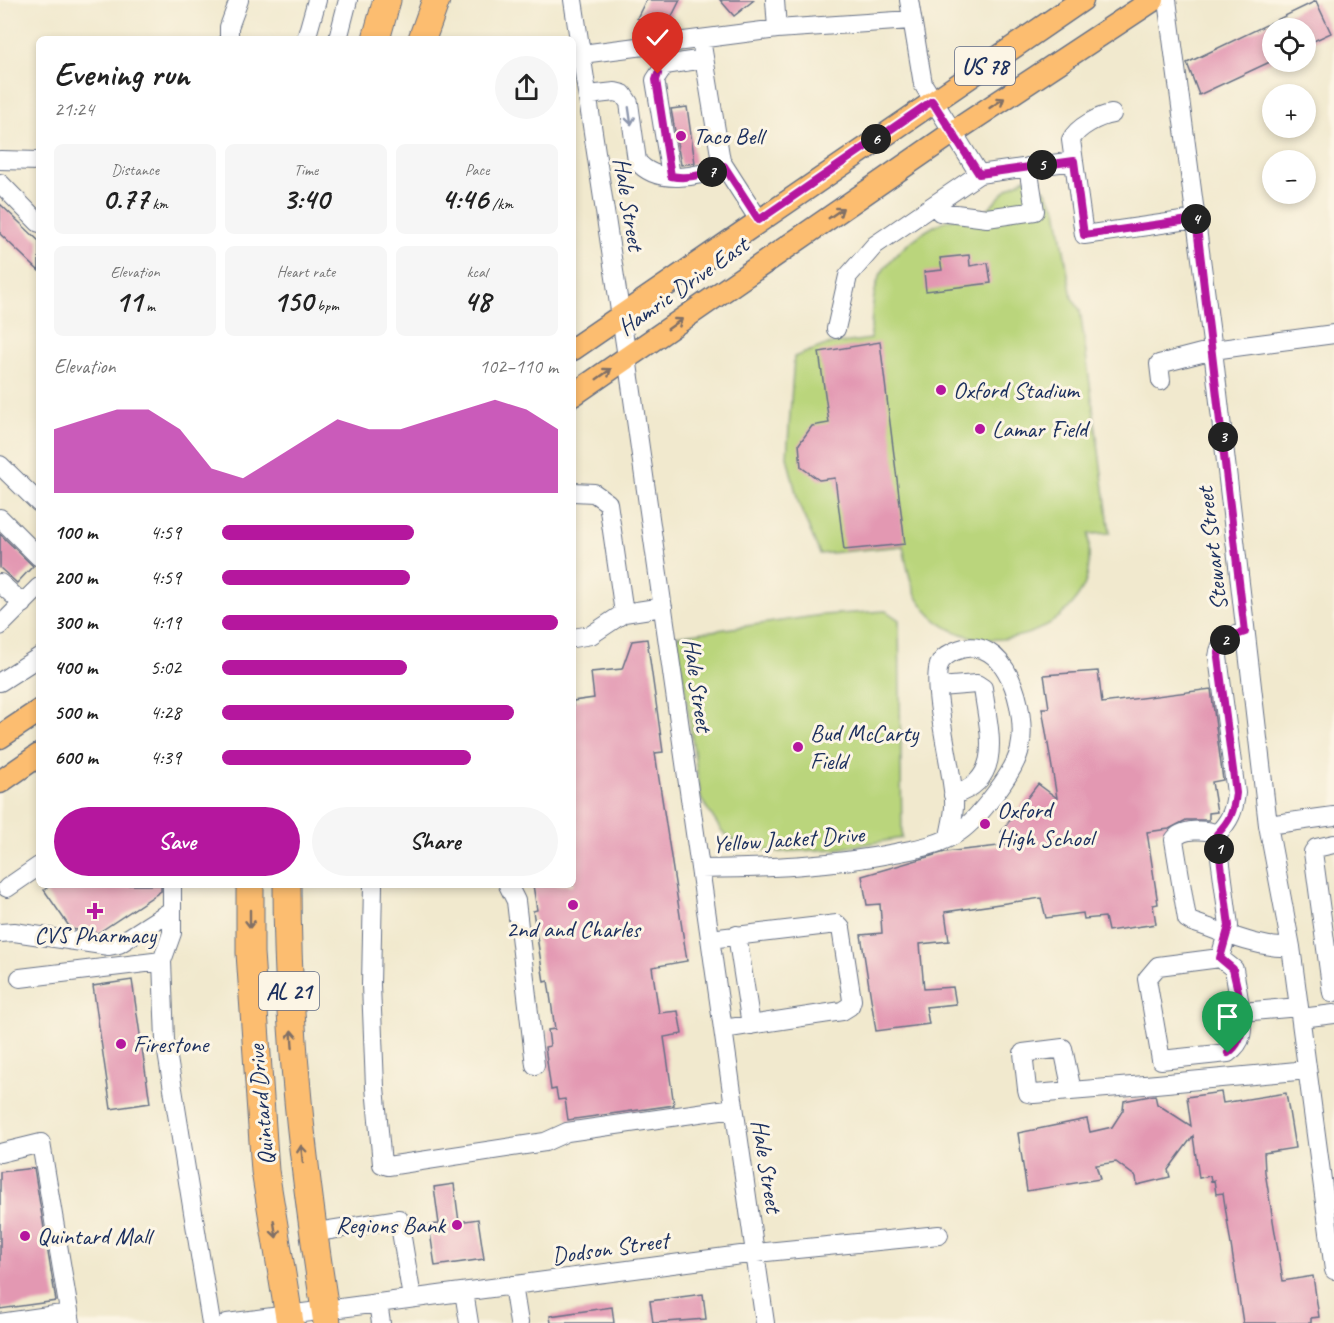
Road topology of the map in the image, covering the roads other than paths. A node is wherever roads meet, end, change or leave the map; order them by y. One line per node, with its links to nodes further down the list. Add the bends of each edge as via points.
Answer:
1 (239, 0): 15 (street)
2 (318, 0): 16 (street)
3 (348, 0): 17 (street)
4 (387, 0): 18 (highway)
5 (436, 0): 19 (highway)
6 (573, 0): 21 (street, Hale Street)
7 (775, 0): 14 (street)
8 (909, 0): 13 (street)
9 (1082, 0): 12 (main road, Hamric Drive East / US 78)
10 (1153, 0): 26 (main road, Hamric Drive East / US 78, one-way to 10)
11 (1167, 0): 36 (street, Stewart Street)
12 (1057, 8): 24 (main road, Hamric Drive East / US 78)
13 (911, 20): 14 (street); 24 (street, via 923,84)
14 (777, 29): 20 (street)
15 (229, 36)
16 (307, 36)
17 (339, 36)
18 (377, 36)
19 (423, 36)
20 (701, 39): 21 (street); 22 (street)
21 (582, 54): 23 (street, Hale Street)
22 (704, 59): 30 (street, via 717,146); 33 (street, via 665,65 656,80)
23 (588, 95): 33 (street, one-way to 33, via 623,94 628,103 637,161 642,168); 39 (street, Hale Street)
24 (932, 101): 26 (street); 38 (main road, Hamric Drive East / US 78)
25 (1112, 114): 29 (street, via 1074,134)
26 (952, 133): 32 (street); 44 (main road, Hamric Drive East / US 78, one-way to 26)
27 (0, 160): 28 (street)
28 (36, 161)
29 (1074, 161): 31 (street); 36 (street, via 1084,235)
30 (724, 166): 33 (street, via 708,173); 38 (street)
31 (1028, 167): 32 (street); 35 (street, via 1035,212 987,218 940,212)
32 (979, 174): 35 (street)
33 (671, 176)
34 (0, 183): 37 (street)
35 (935, 204): 40 (street, via 859,260 848,276)
36 (1196, 219): 43 (street, Stewart Street)
37 (36, 220)
38 (759, 220): 39 (main road, Hamric Drive East / US 78)
39 (621, 316): 42 (main road, Hamric Drive East / US 78); 44 (street, Hale Street)
40 (836, 329)
41 (1334, 334): 43 (street)
42 (576, 347)
43 (1213, 350): 45 (street, via 1159,364); 58 (street, Stewart Street)
44 (627, 357): 46 (main road, Hamric Drive East / US 78, one-way to 44); 55 (street, Hale Street)
45 (1161, 381)
46 (576, 393)
47 (0, 465): 49 (street)
48 (576, 492): 56 (street, via 594,492 608,502)
49 (36, 500)
50 (0, 518): 51 (street)
51 (36, 554)
52 (0, 583): 54 (street)
53 (36, 590): 54 (street)
54 (23, 604): 57 (street)
55 (663, 608): 56 (street); 74 (street, Hale Street)
56 (624, 614): 59 (street, via 591,635)
57 (0, 626)
58 (1245, 632): 69 (street, Stewart Street); 70 (street, via 1226,639 1218,657 1236,793 1228,824)
59 (576, 638)
60 (36, 659): 61 (street)
61 (0, 682)
62 (939, 687): 67 (street, Yellow Jacket Drive); 67 (street, via 977,684 982,688 991,752 988,768 965,792); 71 (street, Yellow Jacket Drive, via 939,666 945,655 973,648 990,653 1005,666 1014,685 1021,731 1016,762 979,813)
63 (36, 713): 64 (main road)
64 (0, 737)
65 (36, 757): 66 (main road)
66 (0, 782)
67 (953, 795): 71 (street, Yellow Jacket Drive)
68 (1334, 816): 69 (street)
69 (1268, 825): 88 (street, Stewart Street)
70 (1217, 834): 85 (street); 85 (street, via 1207,830 1181,834 1174,840 1184,915 1192,922)
71 (949, 837): 74 (street, Yellow Jacket Drive, via 923,848 825,865)
72 (1334, 844): 75 (street, via 1313,852)
73 (36, 868): 76 (street)
74 (700, 869): 87 (street, Hale Street)
75 (1326, 883): 83 (street)
76 (7, 888)
77 (172, 888): 82 (street)
78 (250, 888): 114 (highway, Quintard Drive / AL 21, one-way to 114, via 250,953 262,1137)
79 (287, 888): 104 (highway, Quintard Drive / AL 21, one-way to 79, via 292,1041)
80 (373, 888): 101 (street, via 374,1077 382,1164 545,1142 567,1132)
81 (510, 888): 98 (street, via 516,901)
82 (172, 910): 84 (street, via 119,944 109,946); 90 (street, via 172,933)
83 (1329, 922): 92 (street)
84 (7, 932)
85 (1227, 933): 88 (street, via 1274,948); 89 (street)
86 (737, 935): 87 (street); 96 (street); 96 (street, via 837,924 841,928 850,1006 842,1011)
87 (710, 939): 97 (street, Hale Street)
88 (1291, 947): 94 (street, Stewart Street)
89 (1220, 958): 93 (street, via 1233,969); 93 (street, via 1158,966 1147,979 1161,1060 1228,1053 1243,1036)
90 (162, 961): 91 (street); 116 (street, via 168,1062)
91 (20, 978)
92 (1332, 993)
93 (1241, 1012): 94 (street)
94 (1300, 1012): 95 (street); 99 (street, Stewart Street)
95 (1334, 1014)
96 (751, 1024): 97 (street)
97 (723, 1029): 101 (street, Hale Street)
98 (535, 1065)
99 (1307, 1070): 100 (street); 103 (street, Stewart Street)
100 (1072, 1091)
101 (734, 1108): 106 (street, Hale Street)
102 (0, 1153): 113 (street, via 41,1143)
103 (1329, 1213): 107 (street, Stewart Street)
104 (311, 1233): 110 (street, via 399,1219); 112 (highway, Quintard Drive / AL 21)
105 (939, 1235): 106 (street, Dodson Street)
106 (756, 1253): 108 (street, Dodson Street); 121 (street, Hale Street)
107 (1334, 1270)
108 (513, 1285): 109 (street, Dodson Street); 120 (street)
109 (464, 1292): 110 (street, Dodson Street); 119 (street)
110 (412, 1298): 111 (street, Dodson Street)
111 (378, 1303): 112 (street, Dodson Street); 118 (street)
112 (326, 1317): 114 (street, Dodson Street)
113 (70, 1318): 115 (street)
114 (289, 1319): 117 (street, Dodson Street)
115 (0, 1323)
116 (211, 1323)
117 (227, 1323)
118 (381, 1323)
119 (469, 1323)
120 (519, 1323)
121 (765, 1323)

